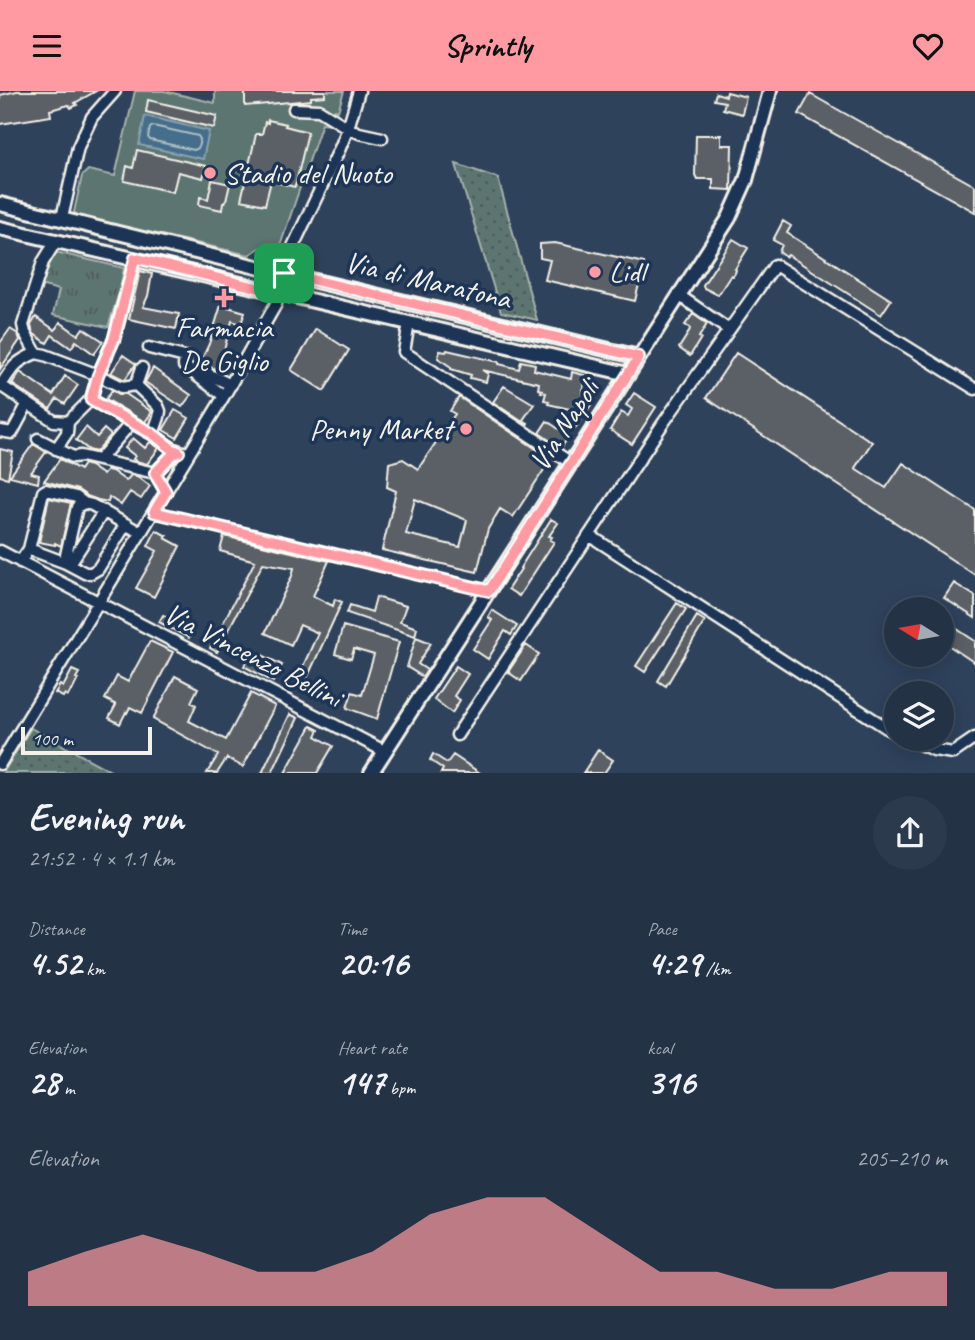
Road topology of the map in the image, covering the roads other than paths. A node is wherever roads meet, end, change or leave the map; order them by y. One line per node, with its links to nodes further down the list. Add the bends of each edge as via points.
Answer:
1 (115, 91): 8 (street, via 92,117 78,147)
2 (359, 91): 5 (street)
3 (770, 91): 14 (main road, Via Napoli, via 738,199)
4 (294, 109): 5 (street, via 319,110)
5 (348, 128): 6 (street); 12 (street)
6 (382, 138)
7 (0, 204): 8 (main road, Via di Maratona)
8 (61, 218): 10 (main road); 12 (main road, Via di Maratona)
9 (0, 228): 10 (main road, Via di Maratona)
10 (56, 241): 11 (main road, Via di Maratona); 18 (street, via 43,261 23,325)
11 (135, 258): 13 (main road, Via di Maratona); 23 (street, via 114,339)
12 (284, 273): 13 (street); 19 (main road, Via di Maratona)
13 (279, 293): 15 (main road, Via di Maratona); 26 (street)
14 (680, 296): 16 (street); 19 (main road, Via Napoli)
15 (409, 323): 22 (main road, Via di Maratona); 39 (street, via 404,352)
16 (729, 330): 27 (street, via 775,265); 47 (street)
17 (149, 348): 28 (street, via 185,357 184,366)
18 (36, 353): 23 (street); 24 (street, via 14,365)
19 (639, 357): 22 (main road, Via Napoli)
20 (142, 368): 25 (street)
21 (206, 373): 26 (street)
22 (628, 374): 39 (main road, Via Napoli)
23 (98, 375): 25 (street, via 122,387); 29 (street)
24 (0, 385): 30 (street)
25 (136, 385): 34 (street, via 160,411)
26 (230, 385): 28 (street)
27 (975, 389)
28 (224, 396): 37 (street)
29 (91, 400): 31 (street); 32 (street)
30 (28, 403): 31 (street, via 54,421); 33 (street, via 12,433)
31 (68, 422): 36 (street, via 67,433)
32 (131, 423): 34 (street); 38 (street)
33 (0, 431)
34 (153, 434): 37 (street)
35 (38, 439): 36 (street)
36 (56, 449): 38 (street, via 73,457)
37 (184, 453): 40 (street, via 172,455); 41 (street)
38 (99, 460): 40 (street)
39 (571, 463): 52 (main road, Via Napoli)
40 (155, 473): 41 (street)
41 (166, 492): 44 (street)
42 (84, 503): 43 (street); 48 (street, via 76,497 43,492); 51 (street, via 77,507)
43 (104, 512): 45 (street); 51 (street)
44 (154, 512): 46 (street); 52 (street)
45 (126, 524): 46 (street); 51 (street, via 98,569 85,573)
46 (141, 533): 53 (street)
47 (589, 535): 54 (street); 55 (street)
48 (29, 549): 50 (street); 51 (street)
49 (0, 551): 50 (street, Via Vincenzo Bellini)
50 (20, 562): 53 (street, Via Vincenzo Bellini)
51 (66, 563)
52 (489, 591): 57 (main road, Via Napoli)
53 (98, 602): 57 (street, Via Vincenzo Bellini); 59 (street)
54 (884, 726)
55 (457, 735)
56 (975, 738): 58 (street, via 953,753)
57 (384, 751): 60 (main road, Via Napoli)
58 (940, 751)
59 (0, 764)
60 (371, 773)

